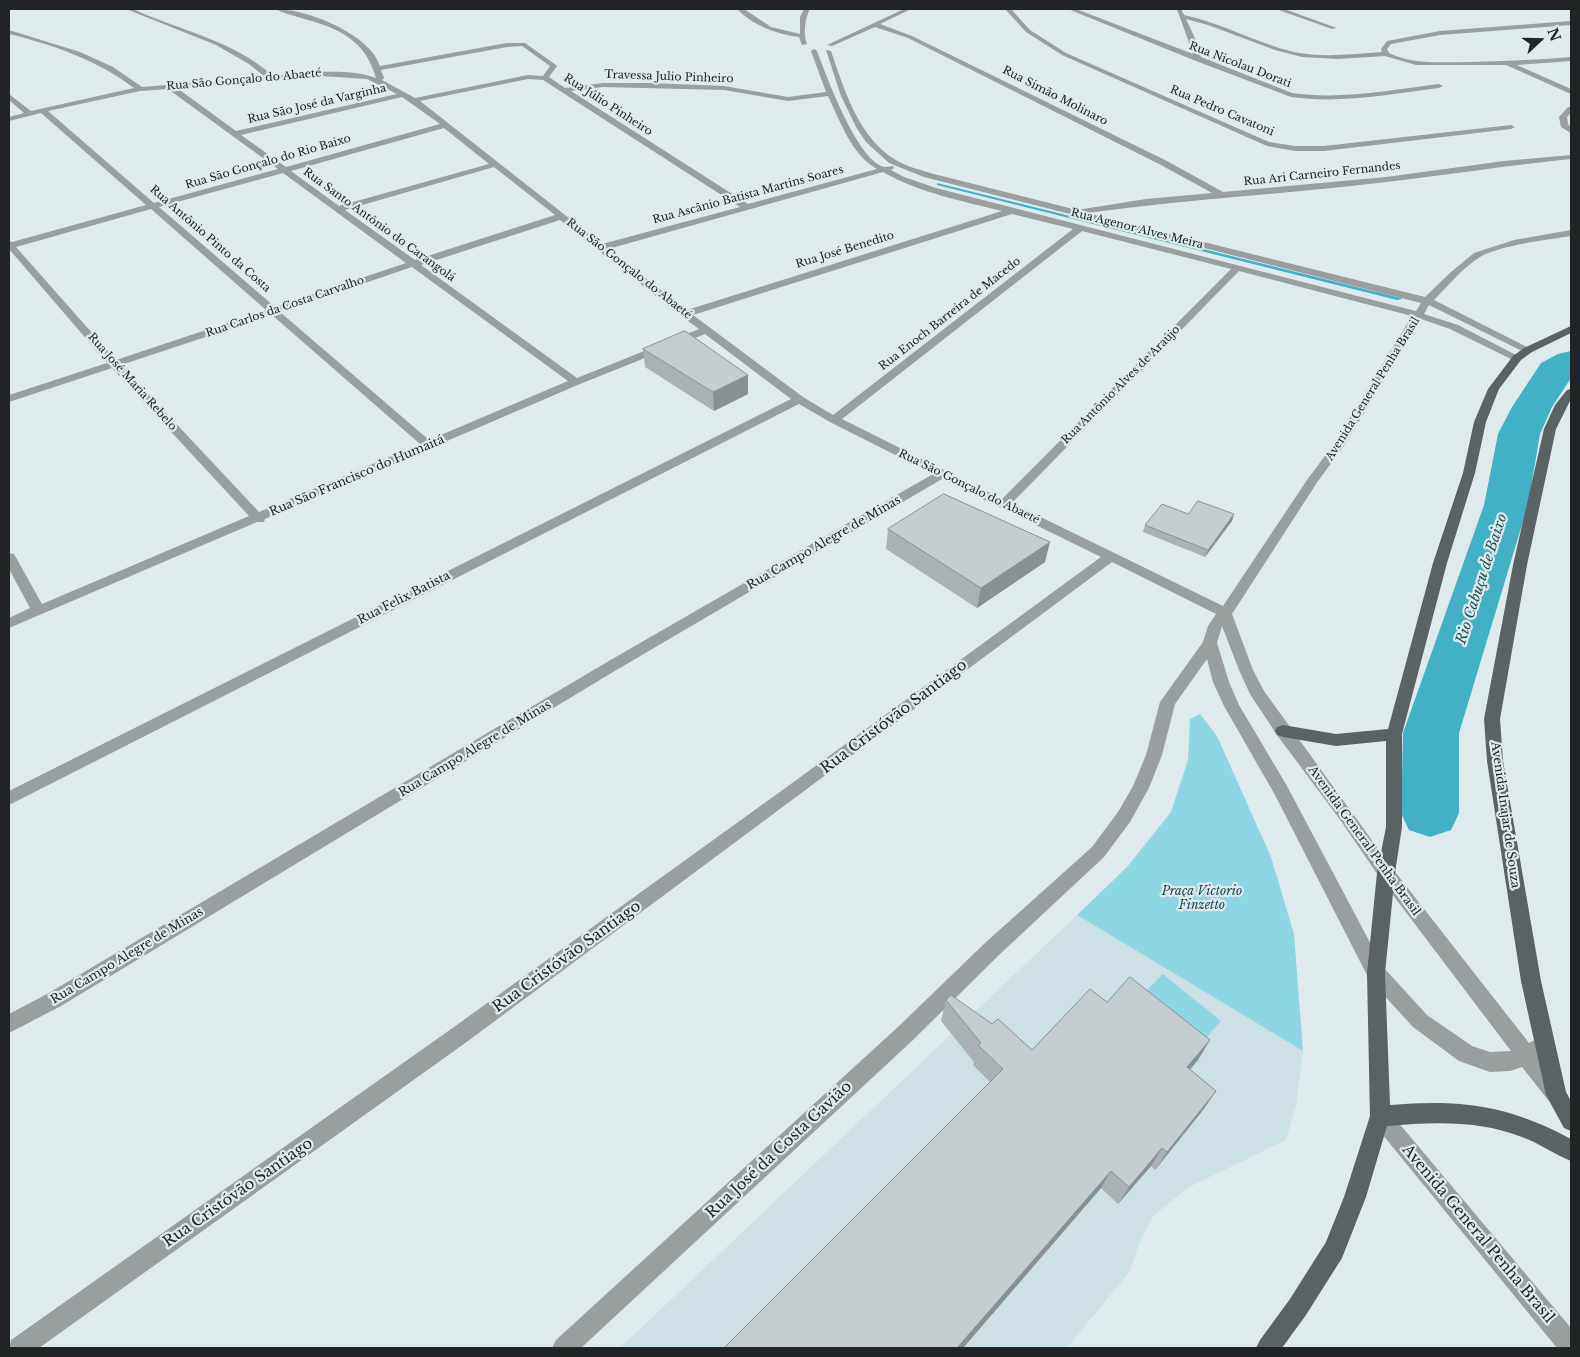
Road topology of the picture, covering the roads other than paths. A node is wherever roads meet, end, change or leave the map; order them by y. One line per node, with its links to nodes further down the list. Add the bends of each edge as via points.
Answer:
1 (130, 9): 24 (street, via 206,39 243,57)
2 (279, 9): 23 (street, via 329,24 354,36)
3 (740, 9): 16 (street, via 765,27)
4 (807, 9): 16 (street, via 802,15)
5 (908, 9): 13 (street)
6 (1008, 9): 41 (street, Rua Pedro Cavatoni, via 1028,32 1064,54 1278,147 1300,150)
7 (1071, 9): 10 (street, Rua Nicolau Dorati)
8 (1178, 9): 11 (street)
9 (1279, 9): 14 (street)
10 (1084, 11): 21 (street, Rua Nicolau Dorati)
11 (1182, 16): 19 (street, via 1216,24 1293,54); 21 (street)
12 (1571, 23): 19 (street, via 1396,39 1385,44)
13 (876, 25): 18 (street); 51 (street, Rua Simão Molinaro, via 919,41)
14 (1334, 28)
15 (9, 32): 29 (street, via 82,54)
16 (803, 37): 17 (street, Rua Agenor Alves Meira, via 802,42)
17 (812, 46): 18 (street); 33 (street, Rua Agenor Alves Meira)
18 (827, 46): 46 (street, Rua Agenor Alves Meira, via 831,64 859,126 875,148)
19 (1386, 54): 22 (street, via 1429,64)
20 (1571, 59): 22 (street)
21 (1198, 60): 28 (street, Rua Nicolau Dorati, via 1274,90 1304,98)
22 (1508, 63): 31 (street)
23 (378, 68): 25 (street, via 507,44 523,44 554,66); 26 (street)
24 (270, 77): 26 (street, Rua São Gonçalo do Abaeté, via 339,74); 27 (street, Rua São Gonçalo do Abaeté)
25 (545, 78): 30 (street, Rua Júlio Pinheiro); 35 (street, Rua Júlio Pinheiro, via 528,77)
26 (381, 82): 32 (street, Rua São Gonçalo do Abaeté)
27 (169, 86): 29 (street, Rua São Gonçalo do Abaeté); 43 (street, Rua Santo Antônio do Carangolá)
28 (1439, 86)
29 (140, 89): 37 (street, Rua São Gonçalo do Abaeté)
30 (566, 90): 33 (street, Travessa Julio Pinheiro, via 603,85 724,88 788,99); 53 (street, Rua Júlio Pinheiro)
31 (1571, 92)
32 (404, 94): 35 (street, Rua São Gonçalo do Abaeté); 43 (street, Rua São José da Varginha)
33 (830, 94): 48 (street, Rua Agenor Alves Meira, via 856,147)
34 (9, 96): 38 (street)
35 (414, 100): 40 (street, Rua São Gonçalo do Abaeté)
36 (1571, 109): 42 (street, via 1563,117 1564,125)
37 (42, 110): 38 (street, Rua São Gonçalo do Abaeté); 52 (street, Rua Antônio Pinto da Costa)
38 (29, 114): 39 (street, Rua São Gonçalo do Abaeté)
39 (9, 119)
40 (446, 125): 45 (street, Rua São Gonçalo do Abaeté); 47 (street, Rua São Gonçalo do Rio Baixo)
41 (1511, 127)
42 (1571, 131)
43 (235, 134): 47 (street, Rua Santo Antônio do Carangolá)
44 (1571, 157): 51 (street, Rua Ari Carneiro Fernandes, via 1386,180)
45 (497, 164): 54 (street); 57 (street, Rua São Gonçalo do Abaeté)
46 (900, 165): 48 (street, Rua Ascânio Batista Martins Soares); 49 (street, Rua Agenor Alves Meira)
47 (283, 170): 52 (street, Rua São Gonçalo do Rio Baixo); 54 (street, Rua Santo Antônio do Carangolá)
48 (884, 170): 50 (street, Rua Agenor Alves Meira); 53 (street, Rua Ascânio Batista Martins Soares)
49 (927, 175): 50 (street); 56 (street, Rua Agenor Alves Meira)
50 (916, 185): 55 (street, Rua Agenor Alves Meira)
51 (1221, 195): 56 (street, Rua Ari Carneiro Fernandes, via 1122,204)
52 (153, 206): 60 (street, Rua São Gonçalo do Rio Baixo); 65 (street, Rua Antônio Pinto da Costa)
53 (746, 207): 61 (street, Rua Ascânio Batista Martins Soares)
54 (338, 209): 62 (street, Rua Santo Antônio do Carangolá)
55 (1012, 211): 58 (street, Rua Agenor Alves Meira); 66 (street, Rua José Benedito)
56 (1075, 212): 64 (street, Rua Agenor Alves Meira)
57 (562, 216): 61 (street, Rua São Gonçalo do Abaeté); 62 (street, Rua Carlos da Costa Carvalho)
58 (1080, 228): 63 (street, Rua Agenor Alves Meira); 77 (street, Rua Enoch Barreira de Macedo)
59 (1571, 233): 64 (street, Avenida General Penha Brasil, via 1514,243 1477,255)
60 (9, 245): 72 (street, Rua José Maria Rebelo)
61 (602, 247): 66 (street, Rua São Gonçalo do Abaeté)
62 (413, 264): 65 (street, Rua Carlos da Costa Carvalho); 73 (street, Rua Santo Antônio do Carangolá)
63 (1238, 267): 67 (street, Rua Agenor Alves Meira); 80 (street, Rua Antônio Alves de Araújo)
64 (1427, 301): 67 (street, Avenida General Penha Brasil); 70 (street, Rua Agenor Alves Meira)
65 (274, 311): 72 (street, Rua Carlos da Costa Carvalho); 78 (street, Rua Antônio Pinto da Costa)
66 (685, 314): 69 (street, Rua São Gonçalo do Abaeté)
67 (1420, 315): 71 (street, Rua Agenor Alves Meira); 85 (street, Avenida General Penha Brasil, via 1338,446)
68 (1571, 329): 70 (main road)
69 (706, 330): 73 (street, Rua São Francisco do Humaitá); 76 (street, Rua São Gonçalo do Abaeté)
70 (1528, 350): 71 (main road)
71 (1517, 358): 89 (main road, via 1494,390 1480,422 1469,473 1440,564)
72 (115, 365): 75 (street, Rua Carlos da Costa Carvalho); 81 (street, Rua José Maria Rebelo)
73 (576, 382): 78 (street, Rua São Francisco do Humaitá)
74 (1571, 392): 94 (main road, Avenida Inajar de Souza, via 1550,429 1520,565 1492,719 1496,770 1530,981)
75 (9, 399)
76 (799, 399): 77 (street, Rua São Gonçalo do Abaeté); 90 (street, Rua Felix Batista)
77 (834, 420): 79 (street, Rua São Gonçalo do Abaeté)
78 (429, 446): 81 (street, Rua São Francisco do Humaitá)
79 (942, 474): 80 (street, Rua São Gonçalo do Abaeté); 93 (street, Rua Campo Alegre de Minas, via 645,646)
80 (1004, 504): 83 (street, Rua São Gonçalo do Abaeté)
81 (259, 519): 84 (street, Rua São Francisco do Humaitá)
82 (9, 557): 84 (street)
83 (1110, 557): 85 (street, Rua São Gonçalo do Abaeté); 101 (street, Rua Cristóvão Santiago, via 462,1034)
84 (39, 611): 86 (street, Rua São Francisco do Humaitá)
85 (1224, 612): 87 (street, Avenida General Penha Brasil, via 1212,631); 88 (street, Avenida General Penha Brasil, via 1250,678)
86 (9, 624)
87 (1210, 643): 92 (street, via 1232,706 1281,790); 102 (street, Rua José da Costa Gavião, via 1168,702 1154,755 1140,788 1124,817 1098,852)
88 (1283, 731): 89 (main road, via 1336,740); 91 (street, Avenida General Penha Brasil)
89 (1394, 734): 91 (main road, via 1394,827)
90 (9, 798)
91 (1386, 873): 92 (main road); 95 (street, Avenida General Penha Brasil)
92 (1376, 973): 95 (street, via 1420,1021 1466,1054 1490,1062); 97 (main road)
93 (9, 1024)
94 (1545, 1044): 95 (street); 96 (main road, Avenida Inajar de Souza)
95 (1526, 1056): 96 (street, Avenida General Penha Brasil)
96 (1556, 1095): 98 (main road, Avenida General Penha Brasil)
97 (1380, 1116): 99 (main road, via 1465,1112 1495,1117 1544,1134); 100 (street, Avenida General Penha Brasil); 103 (main road, via 1355,1197 1334,1250)
98 (1571, 1121)
99 (1571, 1150)
100 (1571, 1346)
101 (19, 1348)
102 (564, 1348)
103 (1268, 1348)

